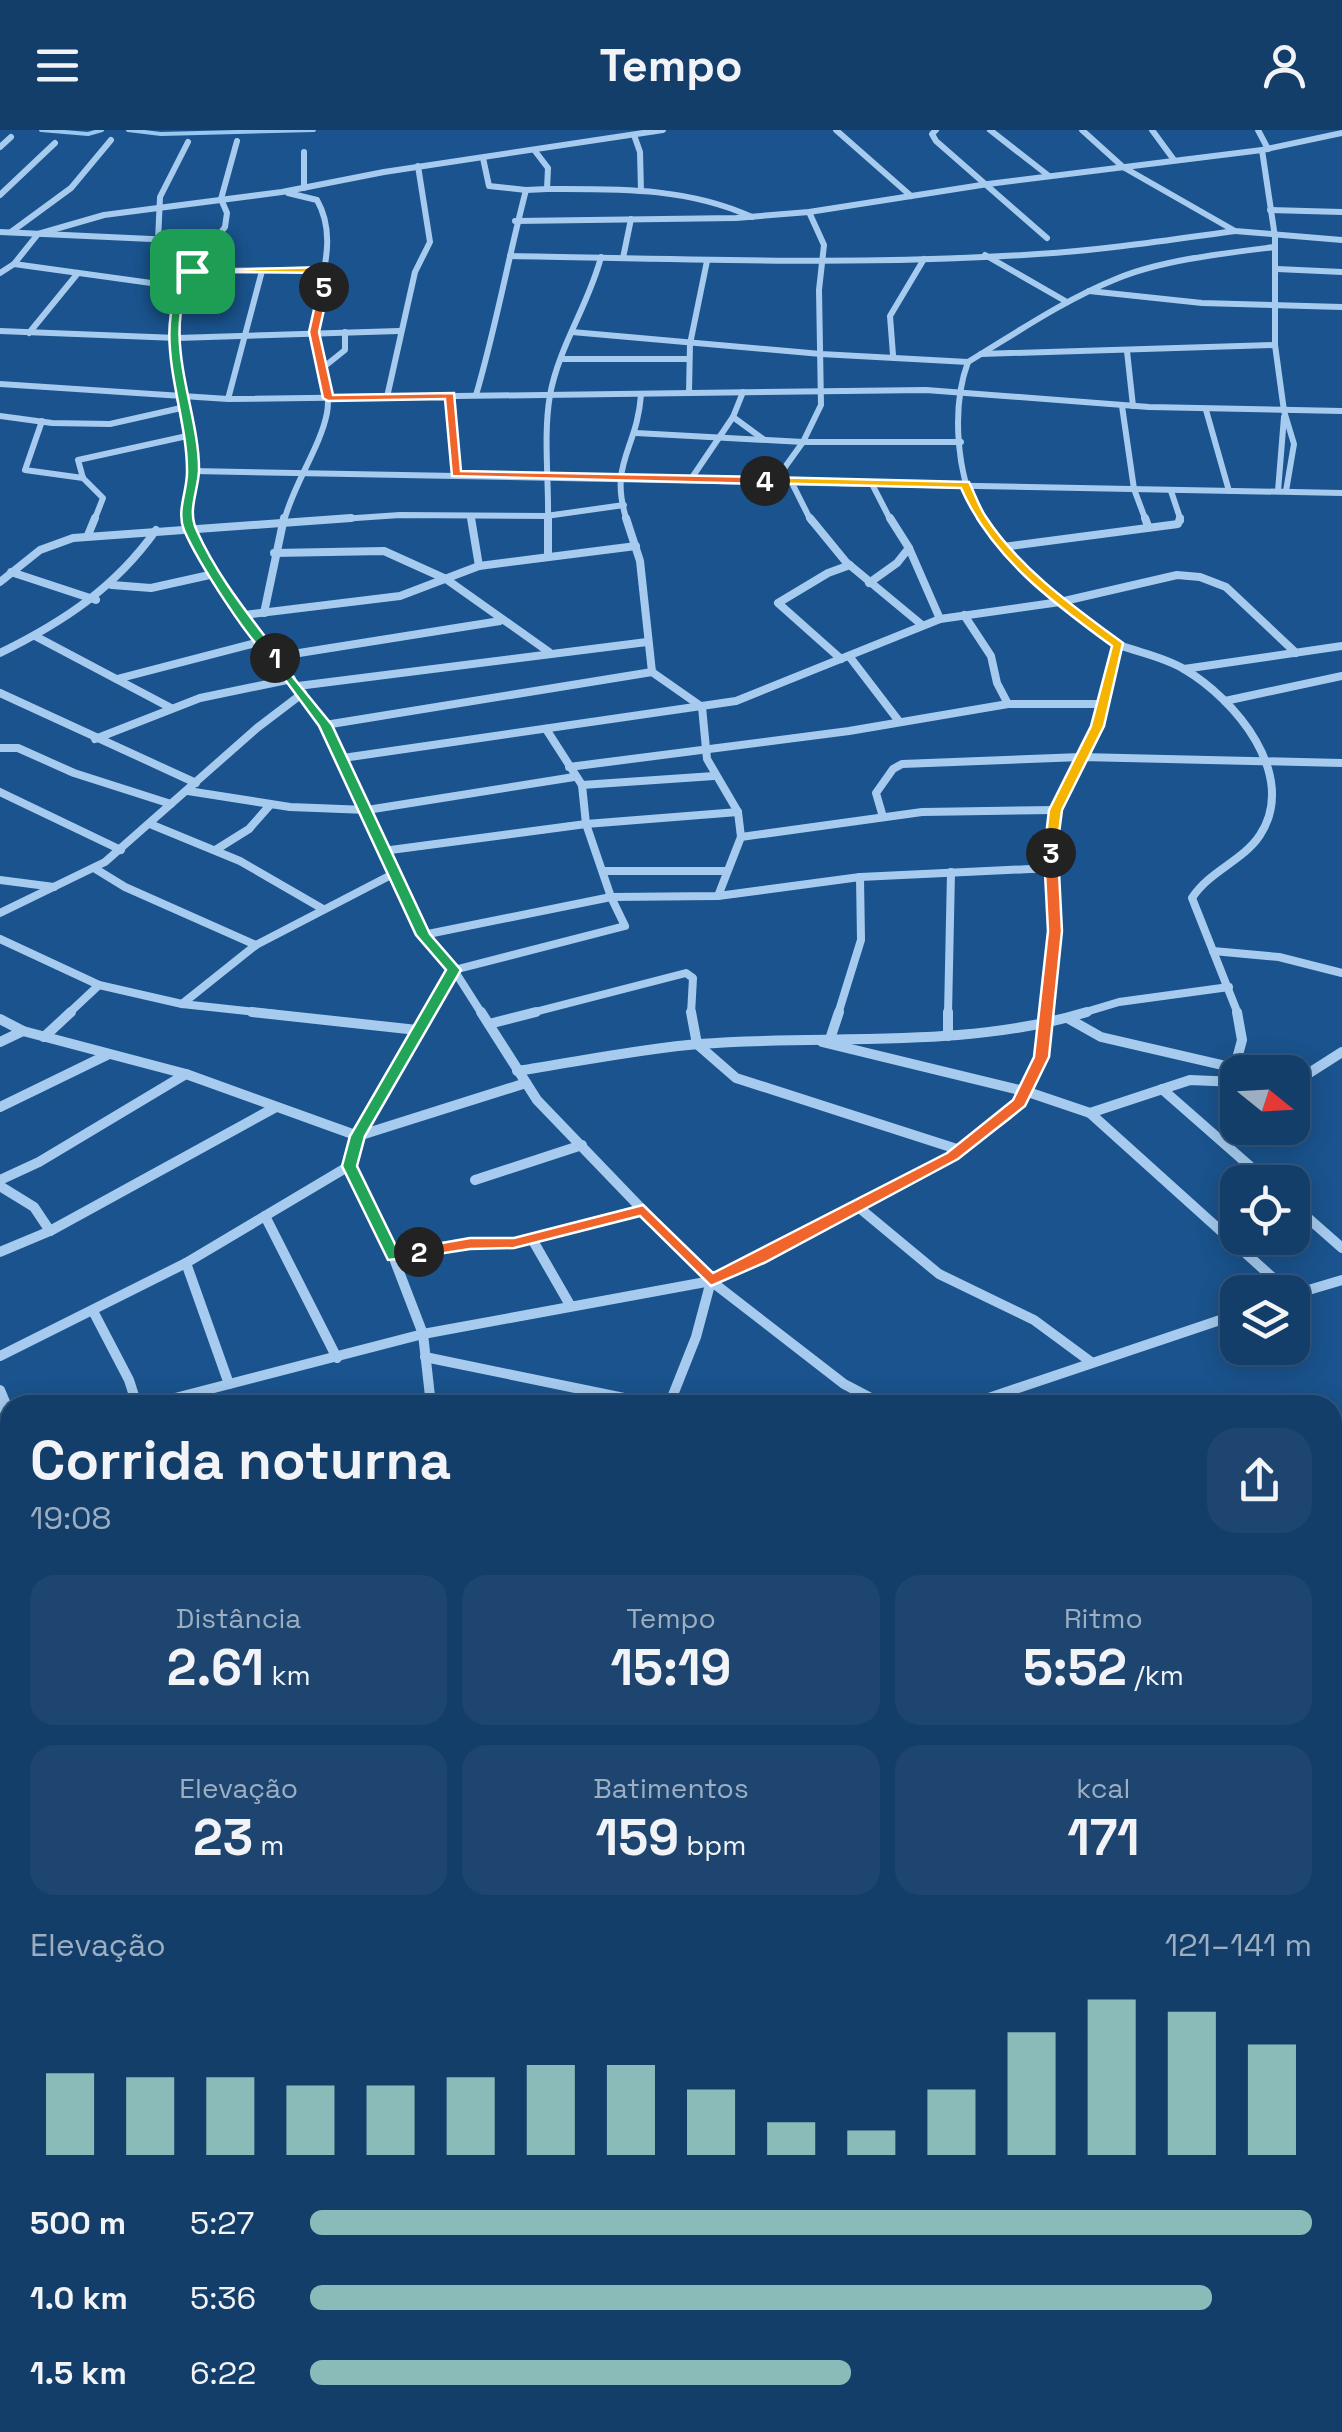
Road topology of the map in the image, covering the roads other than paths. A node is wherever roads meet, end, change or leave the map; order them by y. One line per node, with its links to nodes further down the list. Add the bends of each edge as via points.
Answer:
1 (664, 130): 9 (street)
2 (836, 130): 31 (street)
3 (936, 130): 24 (street, via 936,140)
4 (990, 130): 23 (street)
5 (1082, 130): 22 (street)
6 (1152, 130): 20 (street)
7 (1258, 130): 16 (street)
8 (1342, 133): 16 (street)
9 (634, 135): 17 (street); 28 (street)
10 (11, 137): 15 (street)
11 (111, 140): 42 (street, via 71,188)
12 (237, 141): 32 (street)
13 (55, 142): 30 (street)
14 (188, 142): 33 (street, via 165,180)
15 (0, 147)
16 (1265, 150): 20 (street); 34 (street)
17 (535, 151): 19 (street); 26 (street, via 548,168)
18 (304, 152): 25 (street)
19 (482, 158): 21 (street); 27 (street, via 489,186)
20 (1174, 160): 22 (street)
21 (418, 166): 25 (street); 71 (street, via 430,242)
22 (1123, 167): 23 (street); 40 (street)
23 (1049, 176): 24 (street)
24 (988, 184): 31 (street); 45 (street)
25 (304, 188): 29 (street)
26 (547, 189): 27 (street); 28 (street)
27 (526, 190): 39 (street)
28 (641, 191): 37 (street, via 720,201)
29 (282, 192): 32 (street); 60 (street, via 321,204)
30 (0, 195)
31 (911, 196): 35 (street)
32 (221, 198): 33 (street); 48 (street, via 226,220)
33 (161, 208): 43 (street); 47 (street)
34 (1270, 210): 36 (street); 44 (street)
35 (809, 212): 37 (street); 54 (street, via 822,234)
36 (1342, 212)
37 (752, 217): 38 (street)
38 (631, 220): 39 (street); 53 (street)
39 (516, 221): 51 (street)
40 (1236, 231): 44 (street); 50 (street, via 1111,248)
41 (0, 232): 42 (street)
42 (10, 232): 43 (street)
43 (38, 234): 47 (street); 57 (street)
44 (1275, 237): 46 (street); 49 (street)
45 (1047, 238)
46 (1342, 240)
47 (158, 241): 48 (street)
48 (216, 242): 61 (street)
49 (1275, 247): 58 (street); 66 (street, via 1142,270)
50 (984, 255): 55 (street); 67 (street)
51 (510, 256): 52 (street); 93 (street)
52 (601, 258): 53 (street); 74 (street)
53 (623, 258): 56 (street)
54 (822, 259): 55 (street); 56 (street); 81 (street)
55 (924, 259): 82 (street, via 890,316)
56 (707, 261): 78 (street)
57 (14, 264): 63 (street); 64 (street)
58 (1277, 269): 62 (street); 68 (street)
59 (262, 270): 60 (street); 61 (street); 76 (street)
60 (325, 270): 72 (street)
61 (192, 271): 65 (street)
62 (1342, 272)
63 (0, 273)
64 (78, 273): 65 (street); 75 (street)
65 (180, 287): 77 (street)
66 (1088, 290): 67 (street); 68 (street)
67 (1067, 302): 83 (street)
68 (1275, 305): 69 (street); 79 (street)
69 (1342, 308)
70 (0, 331): 75 (street)
71 (399, 331): 73 (street); 95 (street)
72 (314, 332): 73 (street); 76 (street); 87 (street)
73 (345, 332): 87 (street, via 345,350)
74 (572, 332): 78 (street); 84 (street)
75 (29, 333): 77 (street)
76 (248, 333): 77 (street); 99 (street)
77 (176, 338): 100 (street)
78 (690, 344): 81 (street); 85 (street)
79 (1275, 345): 80 (street); 104 (street)
80 (1127, 352): 83 (street); 102 (street)
81 (822, 354): 82 (street); 89 (street)
82 (893, 354): 86 (street)
83 (980, 354): 86 (street)
84 (563, 359): 85 (street); 97 (street)
85 (690, 360): 91 (street)
86 (968, 362): 90 (street)
87 (320, 370): 98 (street)
88 (0, 384): 100 (street)
89 (820, 388): 90 (street); 92 (street); 113 (street, via 818,416)
90 (958, 391): 101 (street); 114 (street)
91 (689, 392): 92 (street); 94 (street)
92 (743, 392): 107 (street)
93 (476, 395): 96 (street); 97 (street)
94 (642, 395): 97 (street); 109 (street)
95 (387, 396): 96 (street); 98 (street)
96 (450, 396): 116 (street)
97 (550, 396): 118 (street)
98 (328, 398): 99 (street); 117 (street, via 323,429)
99 (228, 399): 100 (street)
100 (180, 403): 108 (street, via 110,424); 110 (street)
101 (1122, 406): 102 (street); 126 (street)
102 (1132, 406): 103 (street)
103 (1206, 410): 104 (street); 128 (street)
104 (1284, 411): 105 (street); 129 (street)
105 (1342, 412)
106 (0, 416): 108 (street)
107 (733, 417): 111 (street); 112 (street)
108 (42, 422): 120 (street, via 25,470)
109 (636, 434): 111 (street); 119 (street)
110 (187, 436): 115 (street); 120 (street, via 80,458)
111 (719, 438): 112 (street); 121 (street)
112 (764, 439): 113 (street)
113 (803, 442): 114 (street); 122 (street)
114 (961, 442): 125 (street)
115 (193, 472): 117 (street); 135 (street)
116 (456, 474): 117 (street); 118 (street)
117 (299, 475): 134 (street)
118 (552, 476): 119 (street); 133 (street)
119 (618, 477): 121 (street); 131 (street)
120 (83, 478): 138 (street, via 103,498)
121 (690, 479): 122 (street)
122 (775, 481): 123 (street)
123 (792, 481): 124 (street); 145 (street, via 801,509)
124 (872, 484): 125 (street); 141 (street)
125 (965, 485): 126 (street); 140 (street)
126 (1134, 490): 127 (street); 136 (street)
127 (1171, 490): 128 (street); 136 (street, via 1181,522)
128 (1229, 490): 129 (street)
129 (1282, 490): 130 (street)
130 (1342, 493)
131 (624, 505): 133 (street); 139 (street)
132 (471, 516): 133 (street); 134 (street); 144 (street)
133 (546, 516): 143 (street)
134 (281, 523): 135 (street); 142 (street)
135 (188, 526): 137 (street); 147 (street)
136 (1148, 526): 140 (street)
137 (156, 530): 138 (street); 151 (street)
138 (88, 535): 146 (street, via 48,543)
139 (636, 546): 143 (street); 162 (street)
140 (1003, 547): 153 (street)
141 (909, 548): 150 (street); 157 (street)
142 (274, 553): 148 (street, via 375,550); 154 (street)
143 (548, 555): 144 (street)
144 (478, 566): 148 (street)
145 (850, 566): 150 (street); 169 (street, via 778,603)
146 (12, 572): 149 (street); 152 (street)
147 (214, 574): 151 (street, via 151,588); 155 (street)
148 (446, 579): 154 (street, via 400,596); 158 (street)
149 (1, 581)
150 (869, 583): 159 (street)
151 (112, 585): 152 (street)
152 (96, 600): 160 (street)
153 (1060, 602): 156 (street); 163 (street); 167 (street, via 1177,574 1200,577 1235,594)
154 (264, 613): 155 (street)
155 (244, 616): 161 (street)
156 (964, 616): 157 (street); 177 (street, via 991,656)
157 (940, 619): 159 (street)
158 (501, 621): 165 (street); 168 (street)
159 (922, 626): 169 (street)
160 (36, 636): 166 (street); 173 (street)
161 (263, 642): 168 (street); 173 (street)
162 (647, 642): 165 (street); 171 (street)
163 (1119, 645): 170 (street); 178 (street)
164 (1342, 646): 167 (street)
165 (550, 652): 174 (street)
166 (0, 653)
167 (1296, 653): 170 (street)
168 (274, 658): 174 (street)
169 (845, 658): 179 (street, via 754,696); 181 (street)
170 (1184, 669): 176 (street)
171 (652, 672): 179 (street); 182 (street)
172 (1342, 676): 176 (street)
173 (116, 679): 180 (street)
174 (297, 686): 180 (street); 182 (street); 193 (street)
175 (0, 693): 184 (street)
176 (1225, 701): 189 (street)
177 (1008, 704): 178 (street); 181 (street)
178 (1105, 704): 188 (street)
179 (702, 707): 183 (street); 186 (street)
180 (171, 708): 184 (street)
181 (898, 720): 186 (street)
182 (325, 725): 187 (street)
183 (546, 729): 187 (street); 191 (street)
184 (95, 738): 193 (street)
185 (0, 748): 197 (street, via 18,748)
186 (706, 748): 191 (street); 192 (street)
187 (343, 758): 199 (street)
188 (1081, 758): 189 (street); 200 (street); 202 (street, via 896,766 876,793)
189 (1266, 759): 190 (street); 225 (street, via 1271,785 1262,832 1192,898)
190 (1342, 763)
191 (571, 772): 194 (street); 199 (street)
192 (714, 776): 194 (street); 201 (street)
193 (196, 783): 195 (street)
194 (582, 785): 204 (street)
195 (188, 791): 197 (street); 198 (street)
196 (0, 792): 207 (street)
197 (172, 804): 203 (street)
198 (270, 805): 199 (street); 206 (street, via 249,829)
199 (367, 810): 208 (street)
200 (1056, 810): 202 (street); 210 (street)
201 (738, 812): 204 (street); 205 (street)
202 (883, 817): 205 (street)
203 (150, 824): 206 (street); 207 (street)
204 (586, 824): 208 (street); 211 (street)
205 (741, 836): 212 (street)
206 (217, 849): 220 (street)
207 (121, 850): 209 (street)
208 (382, 851): 214 (street)
209 (94, 868): 217 (street); 224 (street)
210 (1051, 868): 213 (street); 234 (street, via 1055,931)
211 (604, 871): 212 (street); 219 (street)
212 (727, 871): 218 (street)
213 (952, 872): 215 (street); 237 (street)
214 (392, 874): 220 (street); 222 (street)
215 (860, 876): 218 (street); 240 (street, via 861,940)
216 (0, 880): 217 (street)
217 (54, 887): 221 (street)
218 (718, 896): 219 (street)
219 (611, 897): 222 (street); 226 (street, via 625,926)
220 (323, 909): 224 (street)
221 (0, 913)
222 (423, 935): 226 (street)
223 (0, 939): 228 (street)
224 (256, 945): 230 (street)
225 (1213, 951): 227 (street, via 1279,957); 229 (street)
226 (454, 970): 233 (street); 235 (street)
227 (1342, 973)
228 (100, 985): 230 (street); 238 (street)
229 (1229, 987): 232 (street, via 1119,1002); 245 (street, via 1242,1023)
230 (182, 1004): 235 (street)
231 (0, 1019): 236 (street)
232 (1068, 1019): 234 (street); 246 (street, via 1100,1036)
233 (489, 1024): 242 (street, via 680,972 693,978); 247 (street)
234 (1044, 1025): 237 (street); 253 (street, via 1042,1057)
235 (417, 1030): 257 (street)
236 (24, 1032): 238 (street); 241 (street)
237 (948, 1036): 240 (street)
238 (44, 1037): 244 (street)
239 (814, 1039): 240 (street); 242 (street); 253 (street)
240 (830, 1039)
241 (0, 1042)
242 (697, 1044): 247 (street); 259 (street, via 750,1085)
243 (1342, 1052): 248 (street)
244 (108, 1055): 249 (street); 254 (street)
245 (1237, 1055)
246 (1220, 1064)
247 (516, 1071): 251 (street)
248 (1310, 1072)
249 (186, 1074): 255 (street); 263 (street)
250 (1220, 1081): 252 (street)
251 (526, 1084): 257 (street); 258 (street)
252 (1162, 1089): 256 (street); 260 (street)
253 (1028, 1092): 256 (street); 259 (street)
254 (0, 1106)
255 (276, 1107): 257 (street); 268 (street)
256 (1090, 1114): 274 (street)
257 (358, 1136): 261 (street)
258 (582, 1145): 262 (street); 265 (street)
259 (960, 1150): 264 (street)
260 (1249, 1165)
261 (350, 1166): 266 (street); 272 (street)
262 (475, 1180)
263 (0, 1183): 268 (street, via 26,1200)
264 (857, 1206): 276 (street); 285 (street, via 939,1274 1034,1320)
265 (643, 1210): 269 (street); 276 (street)
266 (265, 1216): 273 (street); 284 (street)
267 (1310, 1220): 270 (street)
268 (50, 1231): 271 (street)
269 (532, 1239): 272 (street); 278 (street)
270 (1342, 1248)
271 (0, 1252)
272 (393, 1256): 281 (street)
273 (186, 1263): 279 (street); 286 (street)
274 (1272, 1275)
275 (1342, 1280): 277 (street)
276 (711, 1281): 278 (street); 291 (street); 292 (street)
277 (1310, 1289)
278 (570, 1305): 281 (street)
279 (93, 1311): 282 (street); 287 (street)
280 (1220, 1320): 285 (street)
281 (423, 1334): 283 (street); 284 (street)
282 (0, 1356)
283 (425, 1356): 289 (street); 290 (street)
284 (337, 1358): 286 (street)
285 (1091, 1362): 293 (street)
286 (229, 1384): 288 (street)
287 (134, 1395)
288 (187, 1395)
289 (430, 1395)
290 (610, 1395)
291 (673, 1395)
292 (865, 1395)
293 (997, 1395)

